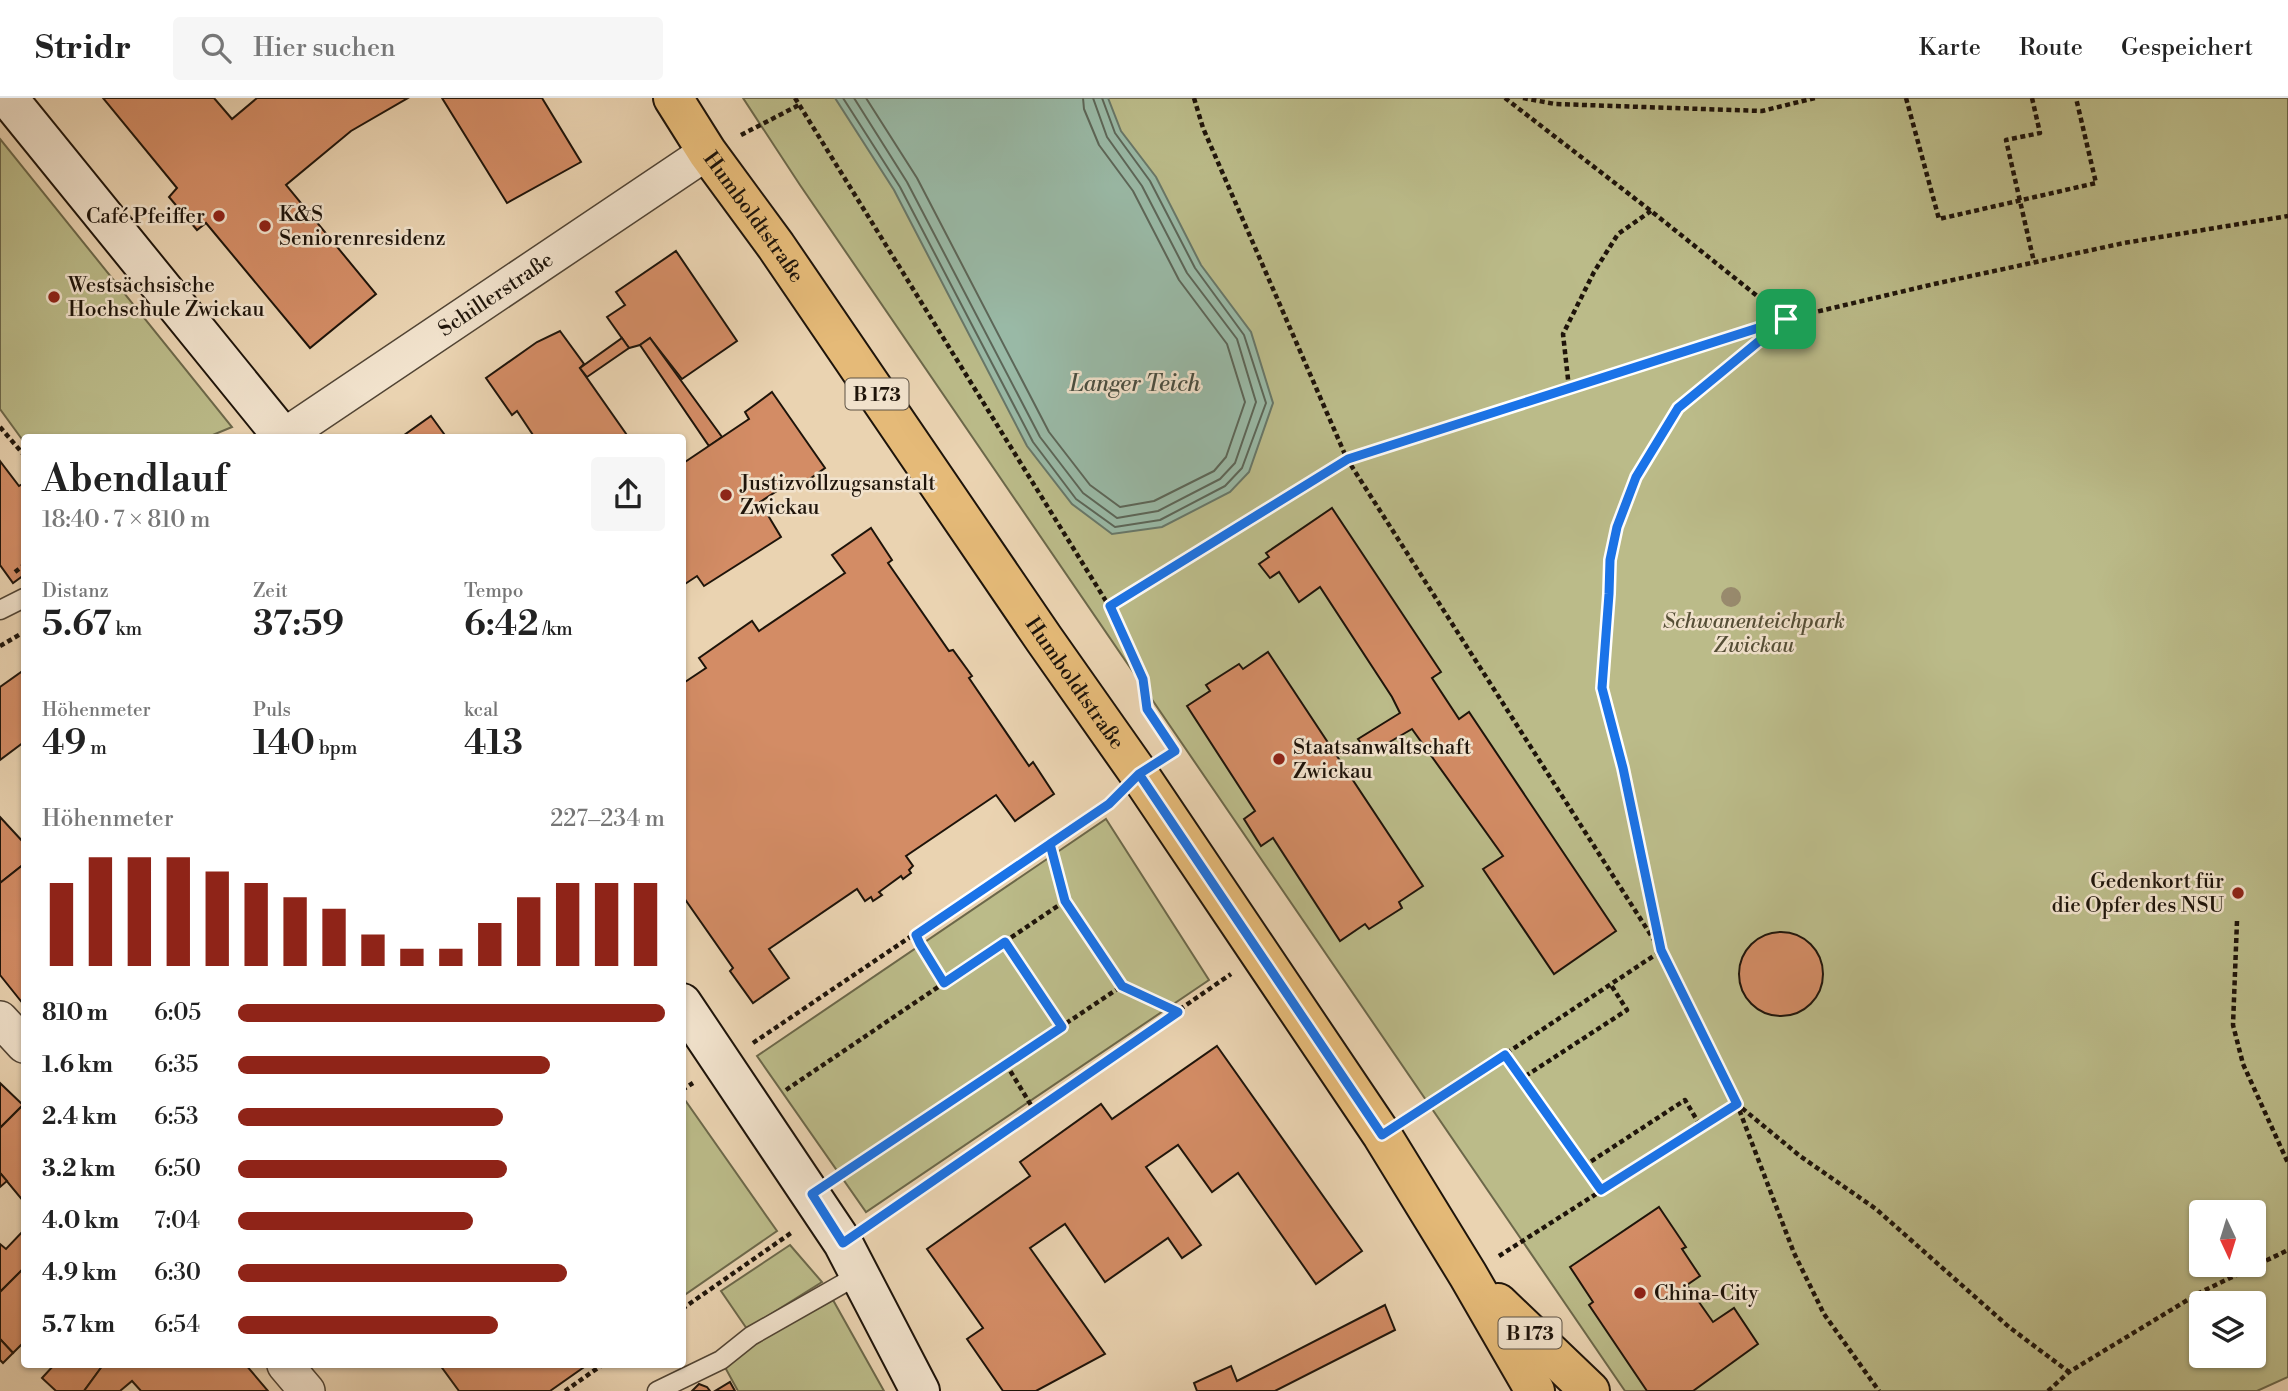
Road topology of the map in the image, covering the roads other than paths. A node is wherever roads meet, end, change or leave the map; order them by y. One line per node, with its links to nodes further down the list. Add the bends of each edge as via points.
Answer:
1 (9, 98): 4 (main road)
2 (673, 98): 3 (main road, Humboldtstraße / B 173)
3 (708, 152): 5 (street, Schillerstraße); 12 (main road, Humboldtstraße / B 173, via 1139,774 1382,1135)
4 (281, 434)
5 (287, 434)
6 (21, 600): 7 (lane)
7 (0, 610)
8 (686, 1009): 11 (main road)
9 (0, 1019): 10 (street)
10 (21, 1042)
11 (852, 1258): 15 (lane, via 721,1360); 16 (main road)
12 (1468, 1275): 17 (main road, Humboldtstraße / B 173); 18 (main road, Humboldtstraße / B 173)
13 (288, 1368): 14 (street)
14 (307, 1391)
15 (657, 1391)
16 (920, 1391)
17 (1535, 1391)
18 (1590, 1391)

